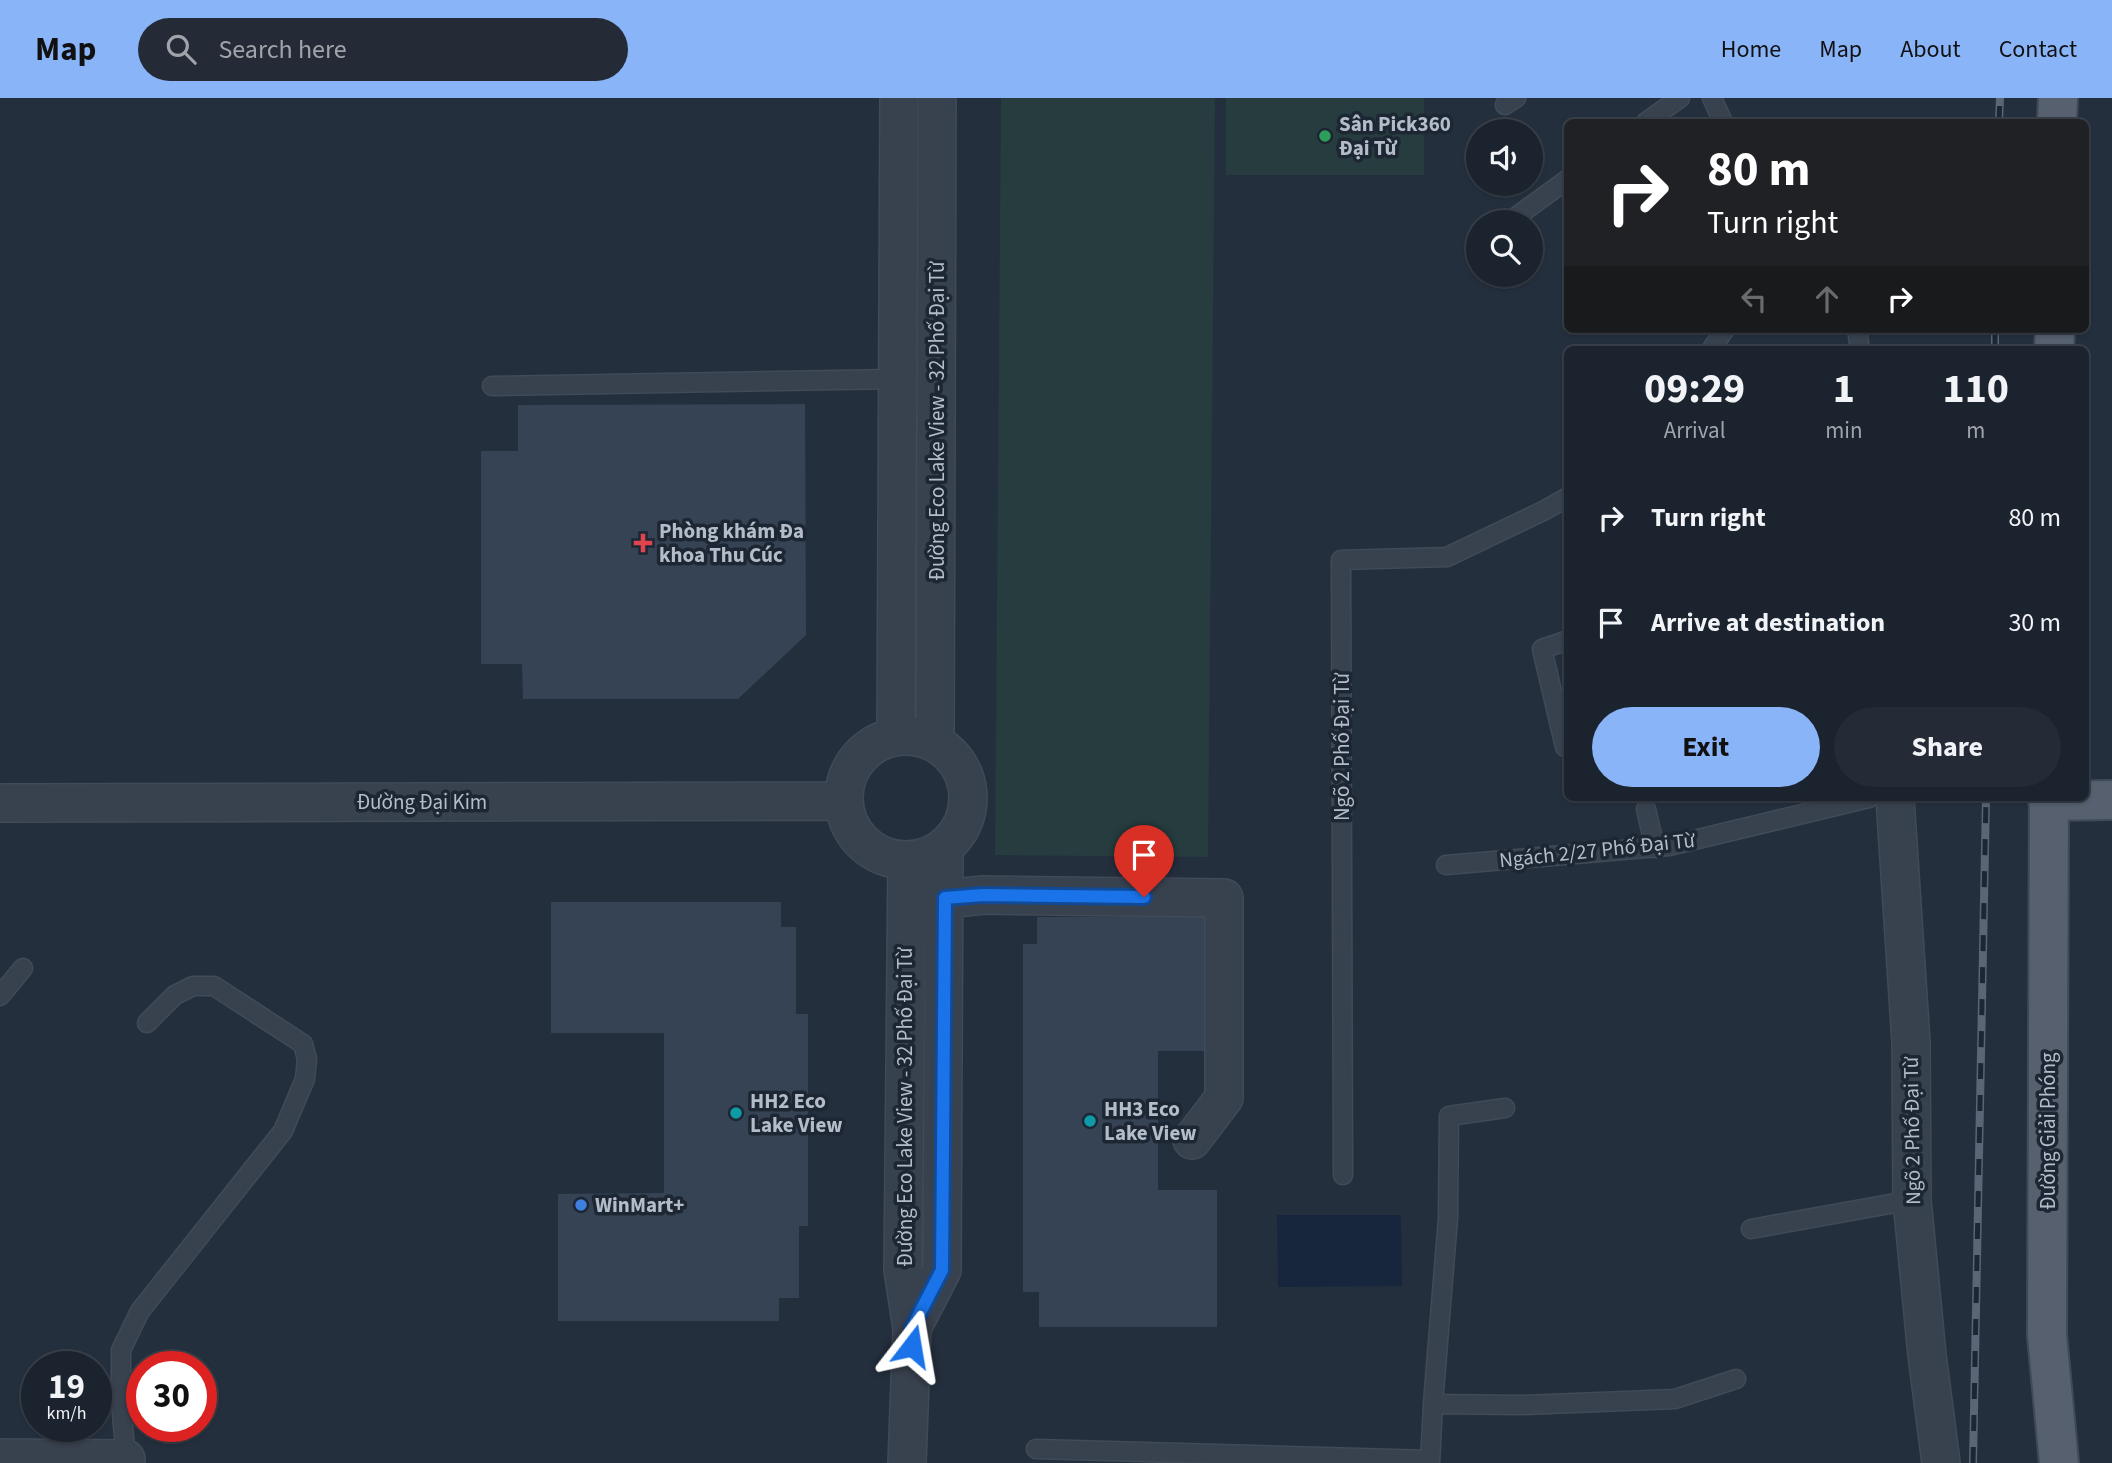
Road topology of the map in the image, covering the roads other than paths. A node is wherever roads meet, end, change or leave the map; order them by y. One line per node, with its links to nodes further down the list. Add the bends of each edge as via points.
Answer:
1 (899, 98): 11 (street, Đường Eco Lake View - 32 Phố Đại Từ)
2 (937, 98): 16 (street, Đường Eco Lake View - 32 Phố Đại Từ)
3 (1680, 98): 6 (lane)
4 (1712, 98): 7 (lane)
5 (2058, 98): 8 (main road)
6 (1650, 119)
7 (1722, 119)
8 (2057, 119)
9 (1564, 182): 10 (lane)
10 (1525, 210)
11 (898, 379): 12 (lane); 15 (street, Đường Eco Lake View - 32 Phố Đại Từ)
12 (492, 386)
13 (1564, 499): 36 (lane, Ngõ 2 Phố Đại Từ, via 1447,557 1341,560)
14 (1564, 641): 17 (lane, via 1542,649)
15 (896, 737): 16 (street); 20 (street, via 879,742 852,766)
16 (935, 743): 26 (street, via 964,773 969,794 967,815)
17 (1564, 747)
18 (2089, 800): 19 (main road)
19 (2112, 800)
20 (844, 801): 24 (street, Đường Đại Kim); 28 (street, via 847,820 870,849)
21 (1857, 801): 27 (lane, Ngách 2/27 Phố Đại Từ)
22 (1895, 801): 37 (street, Ngõ 2 Phố Đại Từ, via 1911,1042)
23 (2049, 801): 48 (main road, Đường Giải Phóng, via 2047,1335)
24 (0, 803)
25 (1646, 809): 27 (lane)
26 (944, 848): 28 (street); 30 (street, Đường Eco Lake View - 32 Phố Đại Từ)
27 (1655, 848): 29 (lane, Ngách 2/27 Phố Đại Từ)
28 (907, 860): 39 (street, Đường Eco Lake View - 32 Phố Đại Từ, via 902,1270)
29 (1446, 865)
30 (945, 898): 35 (street, via 1224,898 1224,1098); 39 (street, Đường Eco Lake View - 32 Phố Đại Từ, via 942,1270)
31 (23, 968): 32 (lane)
32 (0, 996)
33 (147, 1023): 44 (lane, via 175,995 193,986 214,986 303,1044 307,1059 283,1131 140,1311 121,1350)
34 (1505, 1108): 41 (lane, via 1449,1116 1448,1218)
35 (1192, 1140)
36 (1343, 1175)
37 (1912, 1200): 38 (lane); 47 (street, Ngõ 2 Phố Đại Từ)
38 (1751, 1229)
39 (912, 1337): 46 (street)
40 (1736, 1379): 41 (lane, via 1675,1398)
41 (1433, 1404): 45 (lane)
42 (1036, 1449): 45 (lane)
43 (0, 1458): 44 (street)
44 (126, 1461)
45 (1430, 1461)
46 (907, 1463)
47 (1941, 1463)
48 (2059, 1463)

